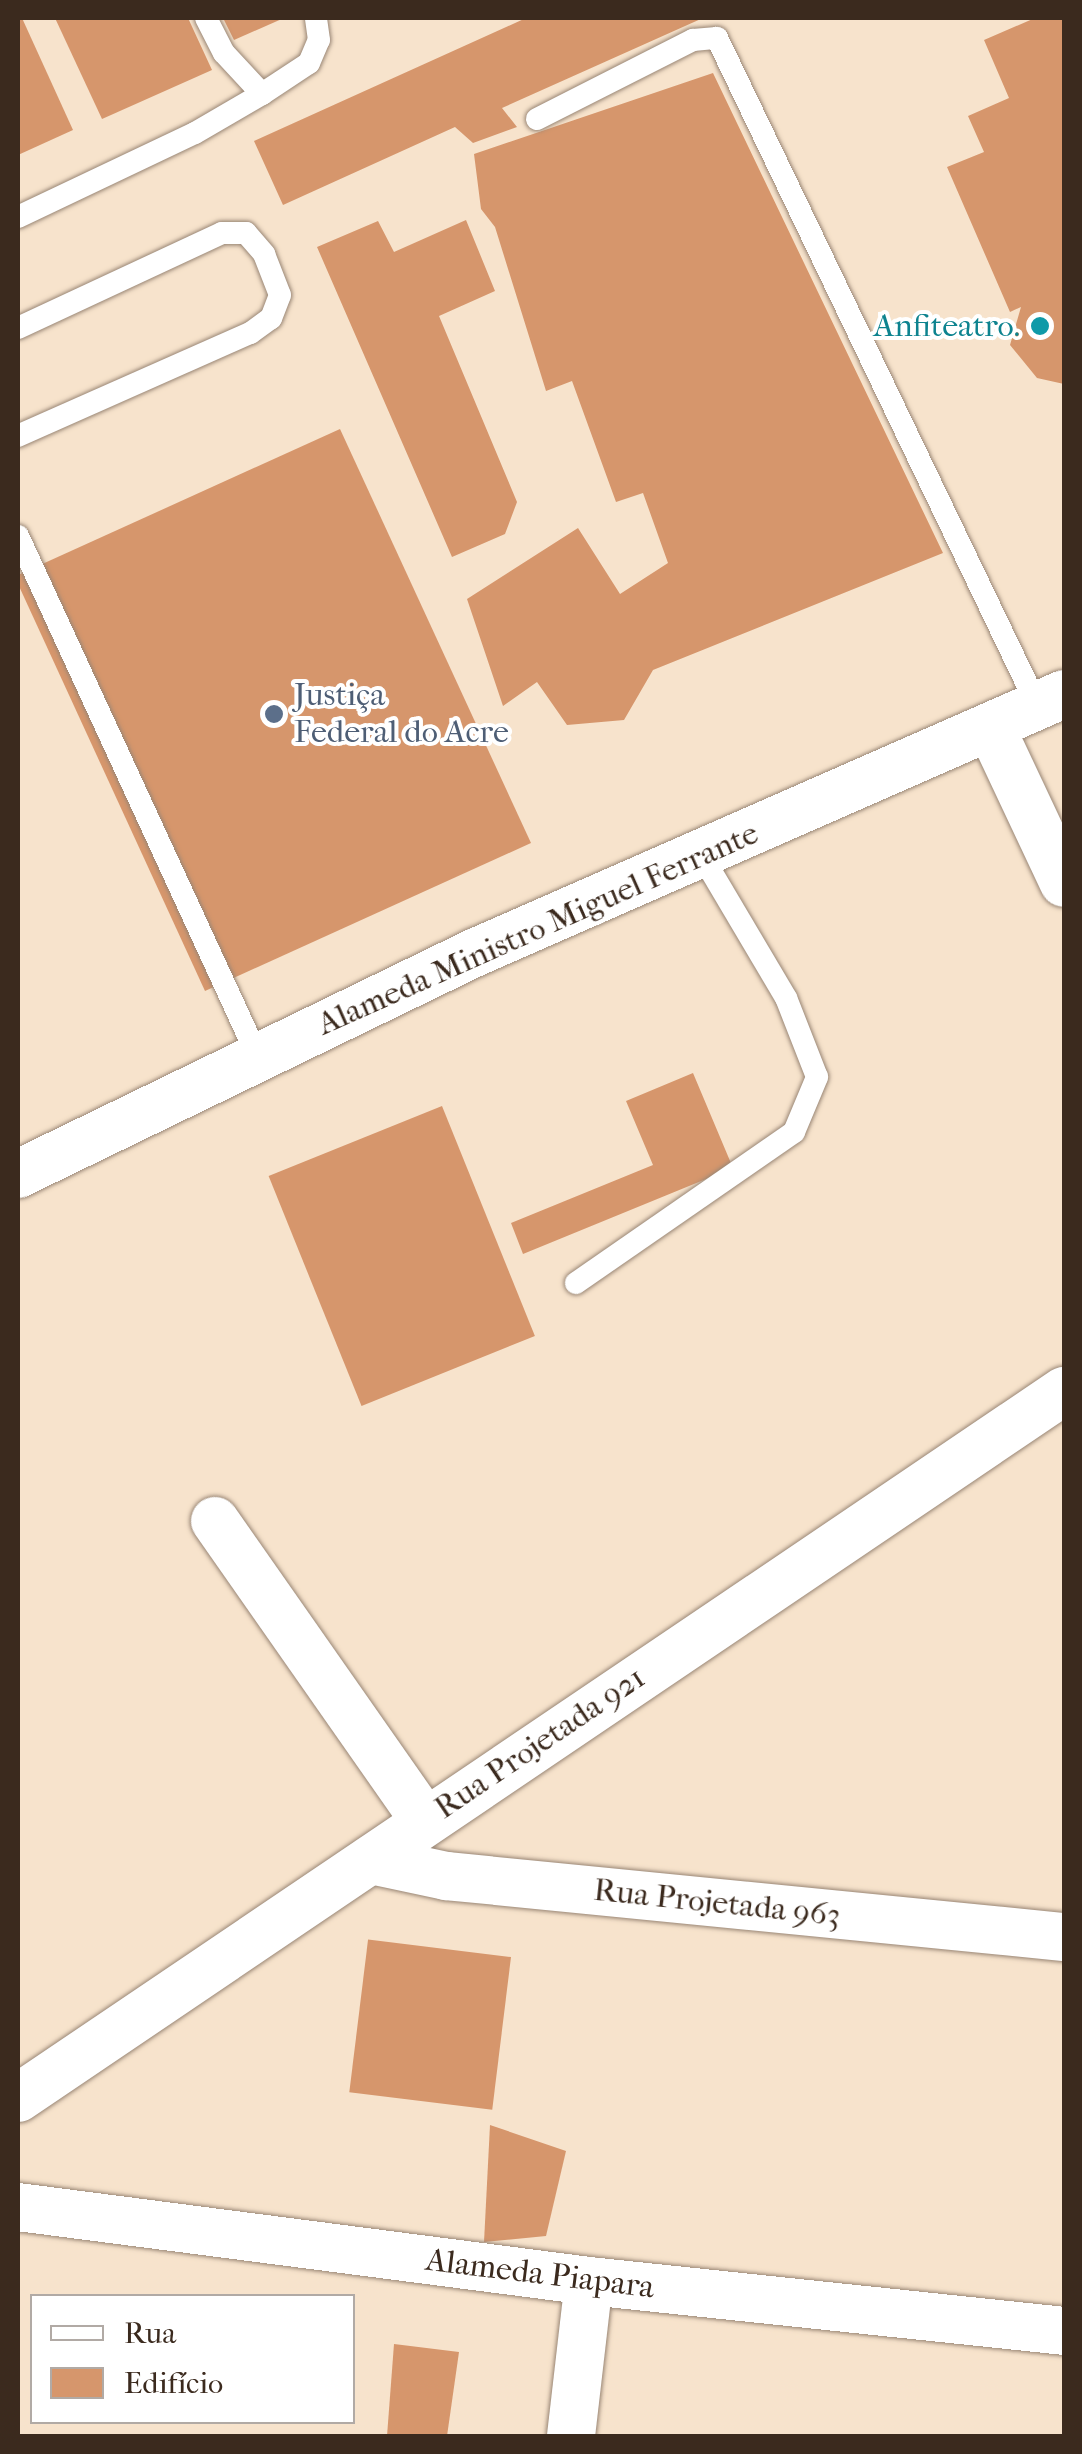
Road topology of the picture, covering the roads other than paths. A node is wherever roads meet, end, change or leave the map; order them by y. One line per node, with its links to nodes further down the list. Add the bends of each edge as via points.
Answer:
1 (206, 18): 3 (lane, via 224,53)
2 (316, 18): 3 (lane, via 319,40 309,63)
3 (262, 94): 5 (lane)
4 (538, 118): 9 (lane, via 694,40 717,38)
5 (18, 217)
6 (18, 328): 7 (lane, via 222,233 246,233 264,254 280,296 271,318 250,332)
7 (18, 436)
8 (18, 536): 13 (lane)
9 (1051, 700): 10 (street, Alameda Ministro Miguel Ferrante)
10 (990, 728): 11 (street, Alameda Ministro Miguel Ferrante); 12 (street)
11 (701, 854): 13 (street, Alameda Ministro Miguel Ferrante); 15 (lane, via 786,998 816,1077 794,1132)
12 (1064, 883)
13 (258, 1057): 14 (street, Alameda Ministro Miguel Ferrante)
14 (18, 1174)
15 (576, 1283)
16 (1064, 1391): 18 (street, Rua Projetada 921)
17 (215, 1521): 18 (street)
18 (424, 1820): 19 (street, Rua Projetada 921)
19 (371, 1860): 20 (street, Rua Projetada 963, via 446,1876); 21 (street, Rua Projetada 921)
20 (1064, 1937)
21 (18, 2098)
22 (18, 2207): 23 (street, Alameda Piapara)
23 (589, 2281): 24 (street, Alameda Piapara); 25 (street)
24 (1064, 2332)
25 (571, 2436)

